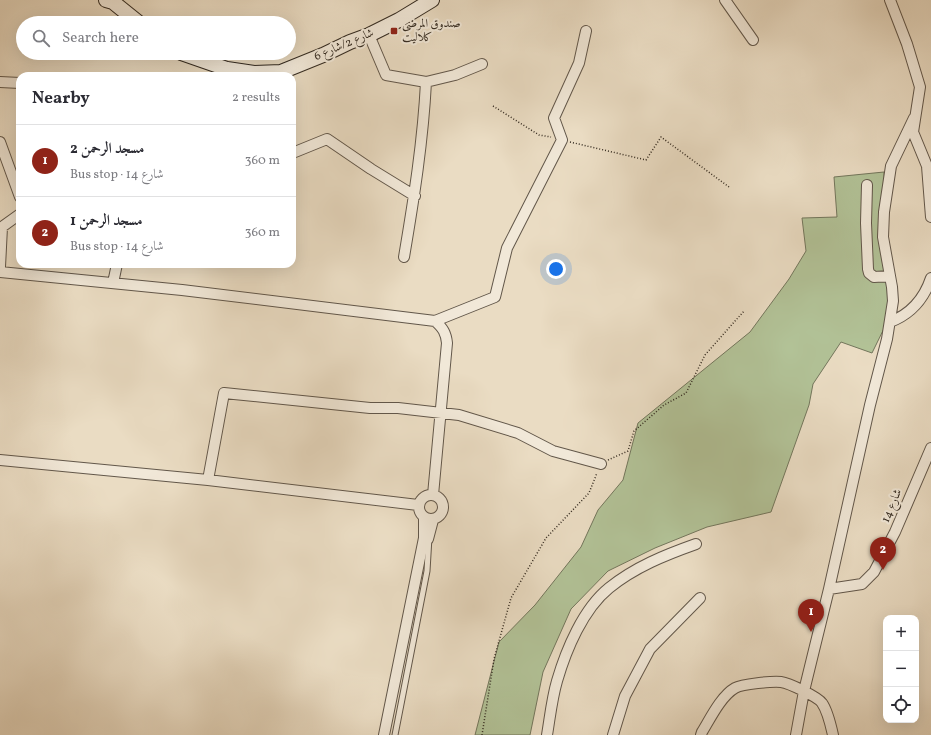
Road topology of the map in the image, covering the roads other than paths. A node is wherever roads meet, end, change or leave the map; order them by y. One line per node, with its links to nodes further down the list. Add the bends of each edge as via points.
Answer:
1 (106, 0): 5 (street, via 113,2)
2 (432, 0): 7 (street, شارع 2/شارع 6)
3 (725, 0): 8 (street)
4 (890, 0): 18 (street, via 920,87)
5 (130, 16)
6 (586, 31): 34 (street, via 579,63 554,118 562,140 507,248 495,297)
7 (369, 35): 10 (street, شارع 2/شارع 6); 16 (street, via 386,75)
8 (753, 40)
9 (201, 60): 12 (street, شارع 2/شارع 6, via 227,69)
10 (301, 64): 13 (street, شارع 2/شارع 6); 14 (street)
11 (482, 64): 16 (street, via 455,75)
12 (247, 72)
13 (281, 72)
14 (295, 72)
15 (0, 82): 17 (street)
16 (426, 82): 23 (street)
17 (16, 83)
18 (914, 118): 25 (street, via 913,132 927,166); 31 (street, via 891,166 884,212 883,237)
19 (0, 142): 22 (street)
20 (296, 152): 23 (street, via 327,139)
21 (868, 185): 31 (street, via 866,223 869,274 874,277)
22 (16, 186)
23 (415, 196): 27 (street)
24 (16, 217): 26 (street)
25 (931, 217)
26 (1, 227): 28 (street)
27 (404, 257)
28 (0, 267)
29 (116, 268): 33 (street)
30 (0, 272): 33 (street)
31 (890, 276): 35 (street, via 893,301)
32 (931, 278): 35 (street, via 927,290 913,308)
33 (113, 283): 34 (street)
34 (435, 321): 36 (street, via 443,328 447,343)
35 (890, 322): 46 (street)
36 (440, 413): 39 (street, via 459,415 496,426 518,433 553,450); 40 (street, via 224,393); 41 (street)
37 (931, 448): 46 (street, شارع 14, via 895,532 874,572 862,584)
38 (0, 460): 40 (street)
39 (601, 464)
40 (208, 480): 42 (street)
41 (432, 495): 42 (street, via 422,498); 43 (street, via 442,501 443,508 441,515)
42 (418, 505): 43 (street, via 419,513)
43 (429, 519): 44 (street); 49 (street)
44 (429, 535): 50 (street); 51 (lane, via 427,571)
45 (696, 544): 52 (street, via 666,555 627,575 595,603 581,623 557,681)
46 (829, 589): 48 (street)
47 (700, 598): 53 (street, via 650,649 625,696)
48 (804, 691): 54 (street, via 782,682 736,688 720,703); 55 (street); 56 (street, via 822,702)
49 (384, 735)
50 (389, 735)
51 (395, 735)
52 (547, 735)
53 (613, 735)
54 (702, 735)
55 (796, 735)
56 (832, 735)

